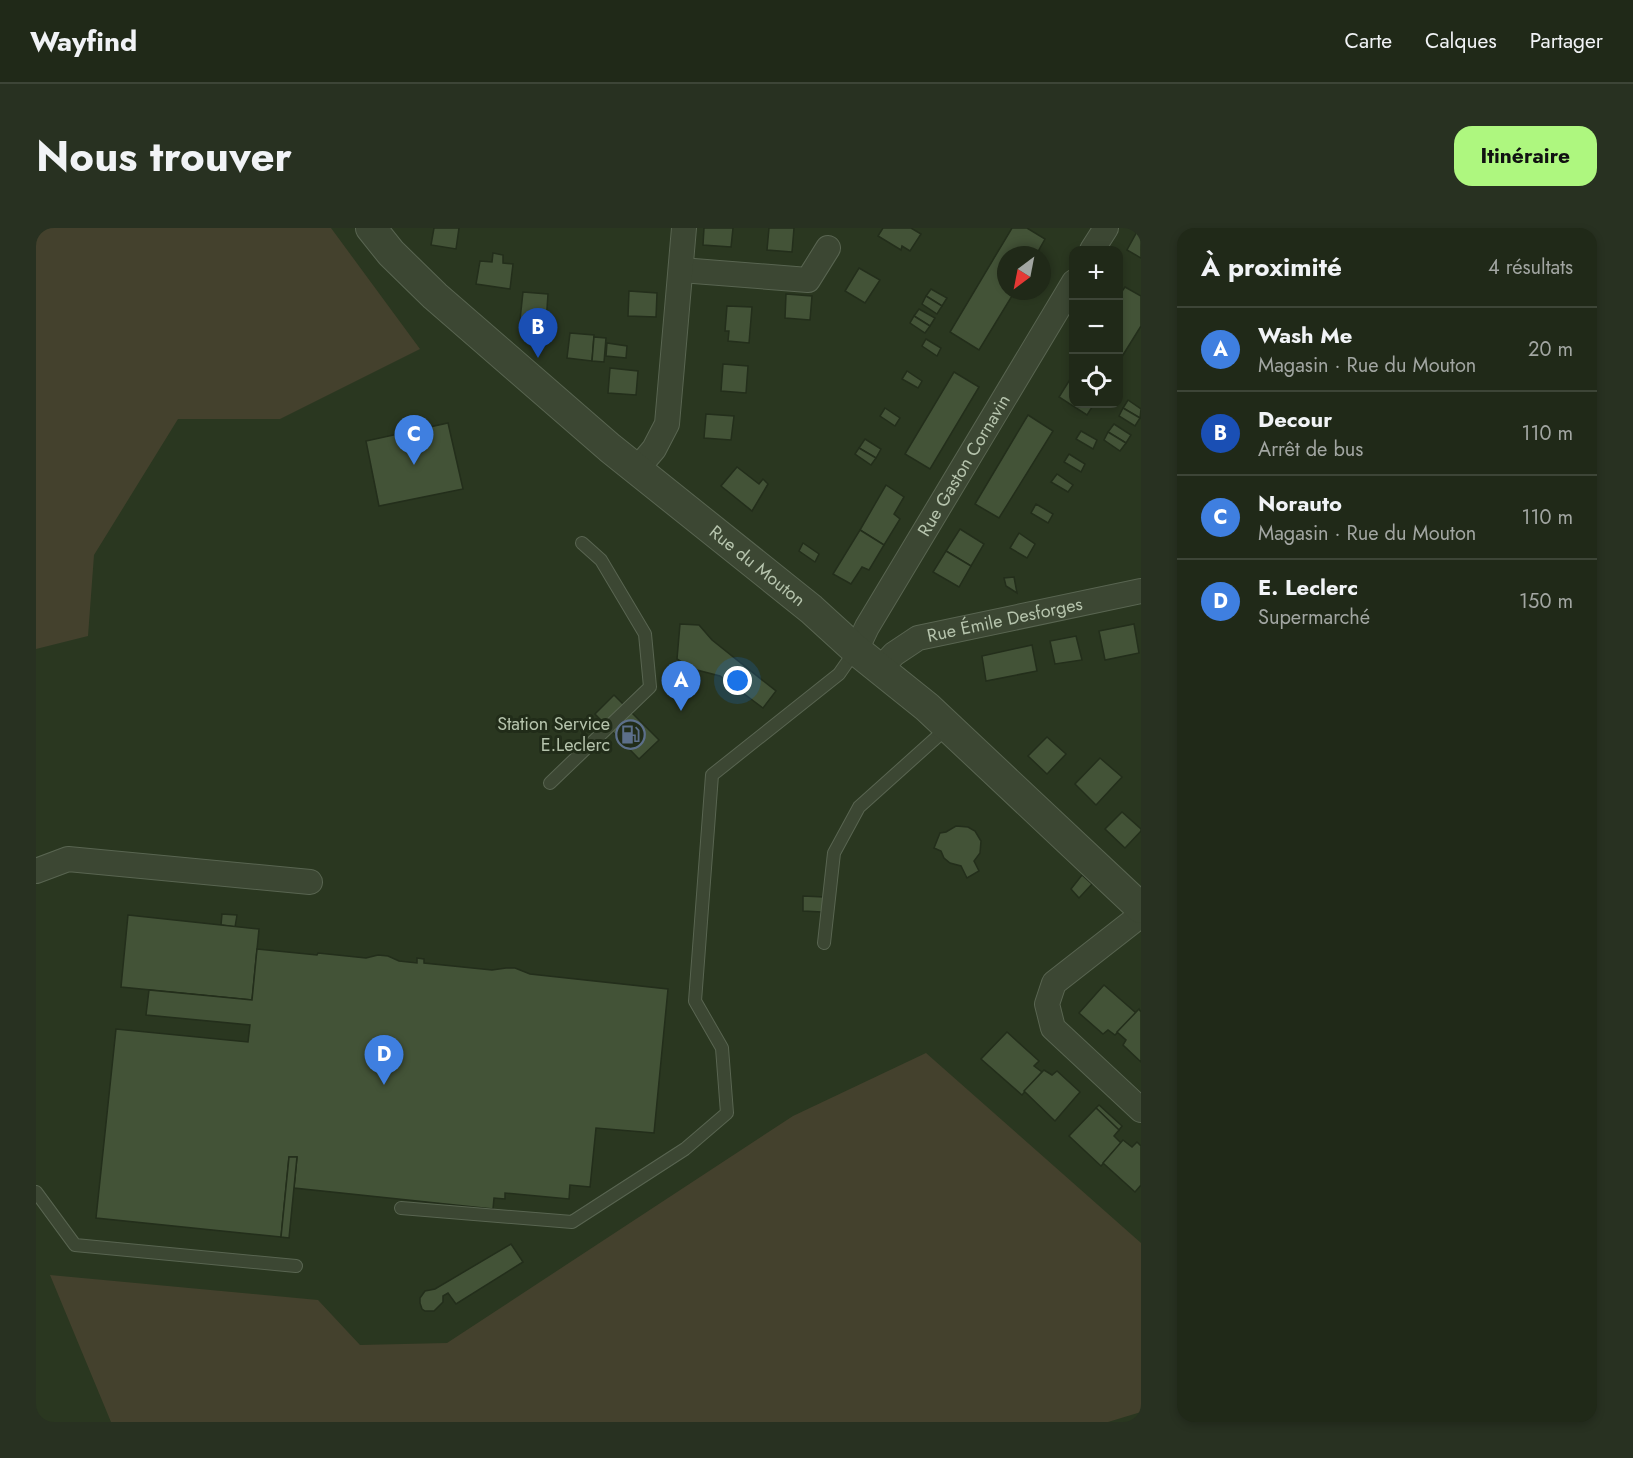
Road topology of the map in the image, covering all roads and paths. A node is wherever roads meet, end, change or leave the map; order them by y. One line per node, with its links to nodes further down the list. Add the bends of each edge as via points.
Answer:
1 (372, 228): 8 (street, Rue du Mouton, via 391,254 435,296)
2 (684, 228): 6 (street)
3 (1106, 228): 4 (street)
4 (1095, 246)
5 (828, 248): 6 (street, via 808,280)
6 (681, 270): 8 (street, via 667,424 654,449)
7 (1069, 290): 11 (street, Rue Gaston Cornavin)
8 (637, 469): 11 (street, Rue du Mouton)
9 (582, 543): 14 (lane, via 601,560 645,634 650,687)
10 (1141, 591): 12 (street, Rue Émile Desforges, via 918,638)
11 (856, 650): 12 (street, Rue du Mouton); 22 (lane, via 839,674 712,775 694,1001 722,1048 727,1113 685,1149 572,1222)
12 (880, 669): 13 (street, Rue du Mouton)
13 (948, 727): 17 (street, Rue du Mouton); 19 (lane, via 859,807 834,853)
14 (550, 783)
15 (36, 871): 16 (street, via 68,859)
16 (310, 882)
17 (1141, 908)
18 (1141, 915): 20 (street, via 1054,983 1047,1004 1053,1028)
19 (824, 943)
20 (1141, 1110)
21 (36, 1192): 23 (lane, via 75,1245)
22 (401, 1208)
23 (296, 1266)

